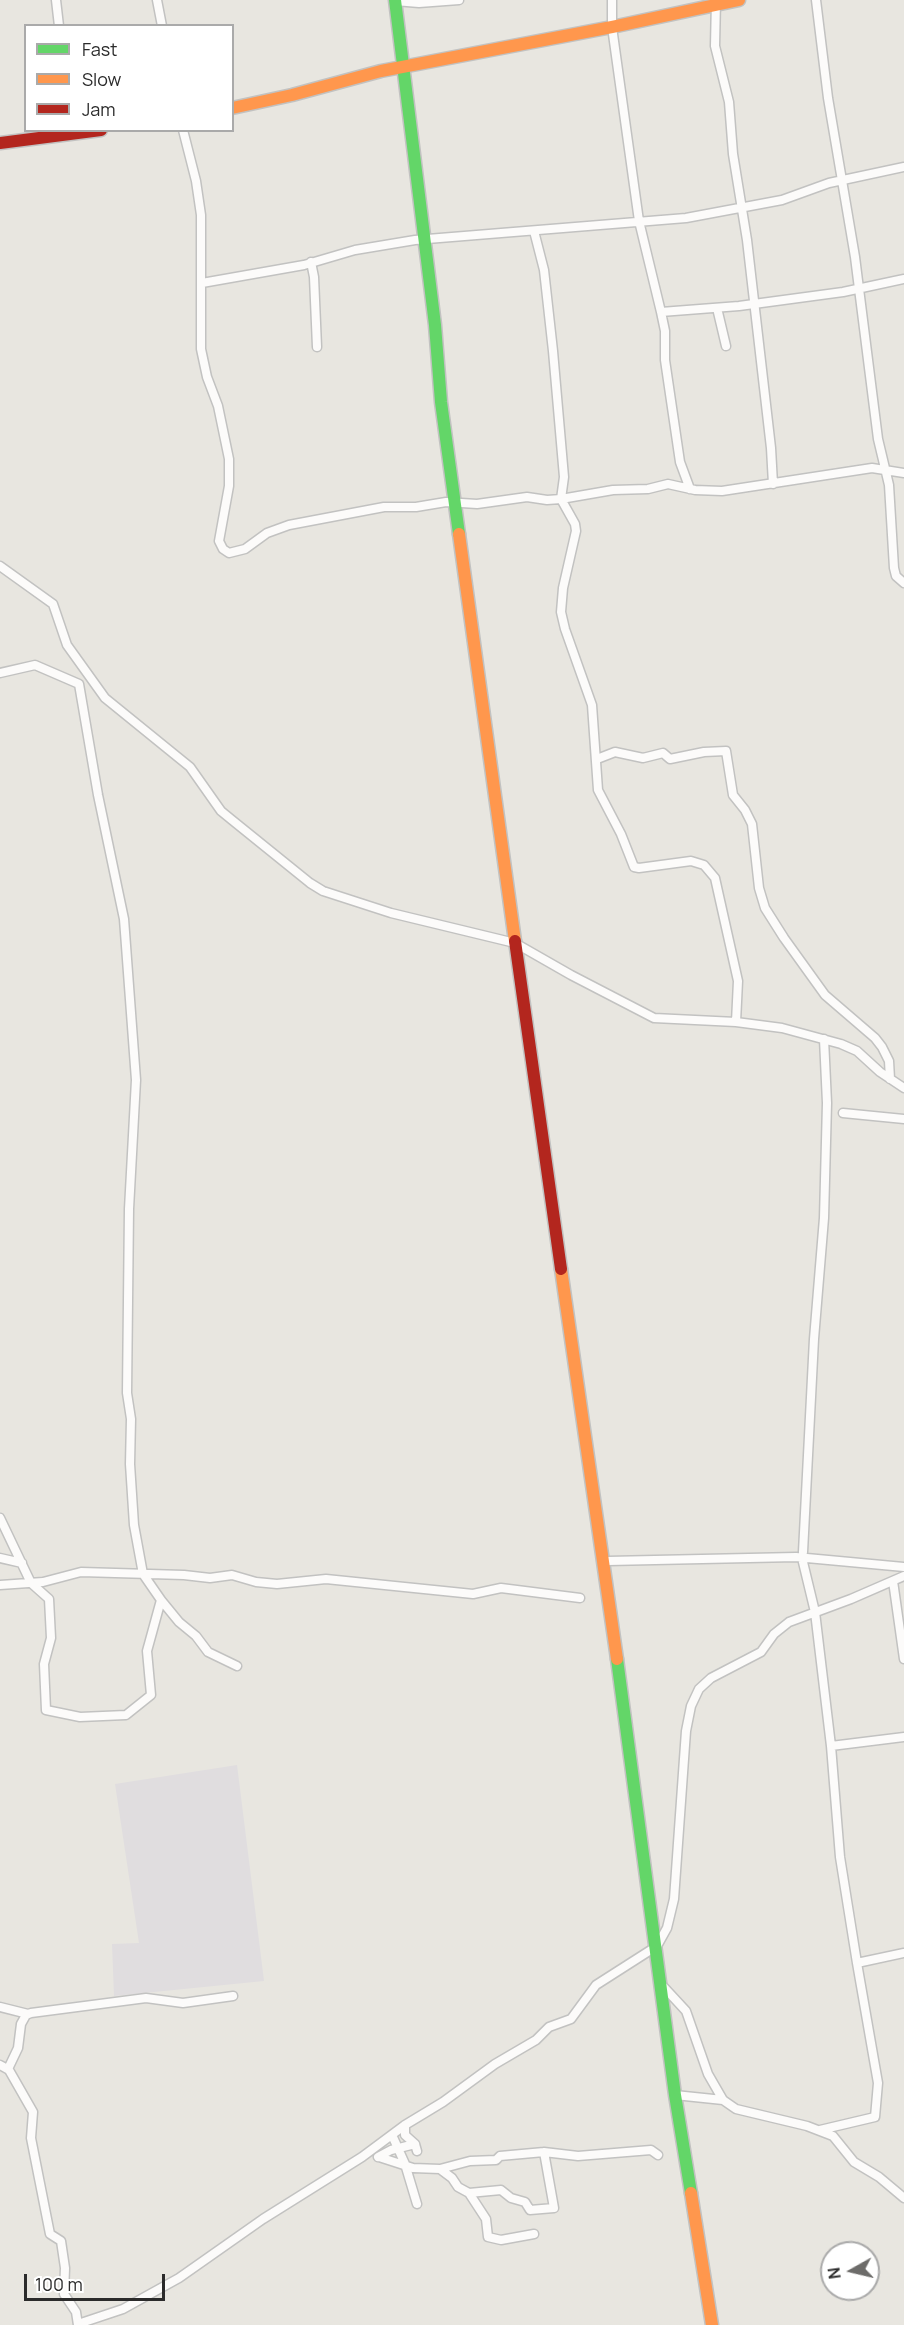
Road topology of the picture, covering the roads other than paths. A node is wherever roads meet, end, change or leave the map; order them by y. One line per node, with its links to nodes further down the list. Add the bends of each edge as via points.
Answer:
1 (56, 0): 9 (street)
2 (157, 0): 10 (street)
3 (395, 0): 4 (street); 12 (street)
4 (459, 0)
5 (612, 0): 11 (street)
6 (739, 0): 8 (street)
7 (816, 0): 18 (street)
8 (716, 3): 11 (street); 19 (street, via 715,46 729,102)
9 (59, 24)
10 (162, 24)
11 (612, 27): 12 (street); 20 (street)
12 (402, 67): 13 (street); 22 (street)
13 (234, 108)
14 (76, 132): 16 (street)
15 (183, 132): 25 (street, via 200,208)
16 (0, 143)
17 (904, 167): 18 (street)
18 (841, 180): 19 (street, via 782,200); 26 (street)
19 (743, 208): 20 (street, via 686,218); 27 (street)
20 (639, 220): 21 (street); 29 (street)
21 (534, 231): 22 (street); 36 (street, via 544,270 553,351 564,477)
22 (425, 239): 23 (street, via 355,250); 37 (street, via 441,402)
23 (311, 262): 25 (street); 31 (street)
24 (904, 279): 26 (street)
25 (202, 283): 37 (street, via 202,357 229,459 229,486 219,541 223,549 233,554 274,530 338,515 390,507)
26 (858, 290): 27 (street); 32 (street)
27 (754, 303): 28 (street); 34 (street)
28 (717, 308): 29 (street); 30 (street)
29 (662, 312): 35 (street, via 664,360 681,462)
30 (726, 346)
31 (317, 347)
32 (885, 470): 33 (street); 34 (street, via 859,470); 39 (street, via 890,485 894,568 896,576)
33 (904, 473)
34 (772, 484): 35 (street, via 722,491)
35 (690, 489): 36 (street, via 668,484)
36 (561, 499): 37 (street, via 527,497); 41 (street, via 576,532 561,612 590,693)
37 (457, 504): 42 (street)
38 (0, 566): 42 (street, via 53,604 67,645 105,698 190,767 221,811 310,883 323,891 392,913)
39 (904, 582)
40 (0, 673): 55 (street, via 35,665 79,684 124,919 136,1080 129,1209 127,1394 134,1525)
41 (597, 759): 43 (street, via 600,796 634,867 691,861 704,865 715,878 738,981); 45 (street, via 610,752 643,758 663,753 670,759 726,751 733,795 749,815 753,829 765,908 825,995 882,1047 889,1061)
42 (515, 943): 43 (street, via 654,1018); 67 (street)
43 (736, 1022): 44 (street)
44 (824, 1039): 45 (street, via 857,1051); 50 (street, via 824,1218)
45 (890, 1079): 46 (street)
46 (904, 1088)
47 (843, 1113): 48 (street)
48 (904, 1119)
49 (0, 1518): 53 (street)
50 (803, 1555): 52 (street); 54 (street); 62 (street)
51 (0, 1558): 53 (street)
52 (608, 1561)
53 (22, 1563): 58 (street)
54 (904, 1568)
55 (143, 1574): 58 (street, via 81,1572); 60 (street, via 210,1578 232,1575 277,1584 326,1579 473,1594 501,1588); 61 (street)
56 (904, 1576): 57 (street)
57 (893, 1581): 62 (street); 63 (street)
58 (31, 1583): 59 (street); 61 (street, via 49,1599 51,1638 44,1664 46,1710 80,1717 126,1715 151,1695 147,1652)
59 (0, 1586)
60 (580, 1598)
61 (161, 1600): 64 (street, via 208,1652)
62 (815, 1612): 66 (street); 67 (street, via 780,1628 761,1652 711,1678 699,1689 686,1731 674,1899 667,1928)
63 (904, 1659)
64 (237, 1666)
65 (904, 1737): 66 (street)
66 (831, 1746): 69 (street, via 840,1857)
67 (657, 1946): 70 (street); 77 (street, via 593,1987 572,2019 549,2026 536,2040)
68 (904, 1953): 69 (street)
69 (857, 1963): 78 (street, via 878,2083 874,2117)
70 (662, 1984): 75 (street); 76 (street, via 686,2012 708,2074)
71 (233, 1996): 73 (street, via 183,2003 146,1998)
72 (0, 2007): 73 (street)
73 (28, 2014): 74 (street, via 21,2024 18,2048)
74 (4, 2067): 91 (street, via 33,2112 31,2138 50,2235 61,2241 64,2296 76,2312)
75 (675, 2095): 76 (street); 92 (street)
76 (723, 2100): 78 (street, via 736,2109)
77 (405, 2125): 79 (street); 80 (street, via 405,2135 416,2147)
78 (819, 2130): 88 (street, via 834,2137 854,2162)
79 (392, 2135): 80 (street); 83 (street)
80 (398, 2150): 84 (street); 85 (street)
81 (544, 2152): 82 (street, via 578,2156 651,2150); 86 (street, via 500,2156 496,2160 470,2161); 87 (street, via 554,2208 530,2210 525,2202 501,2190)
82 (658, 2155)
83 (362, 2157): 84 (street); 91 (street, via 141,2301)
84 (379, 2157): 85 (street)
85 (405, 2164): 86 (street); 89 (street)
86 (440, 2169): 87 (street)
87 (469, 2193): 90 (street, via 486,2219 488,2237 501,2240)
88 (904, 2198)
89 (417, 2204)
90 (534, 2234)
91 (78, 2325)
92 (712, 2325)

